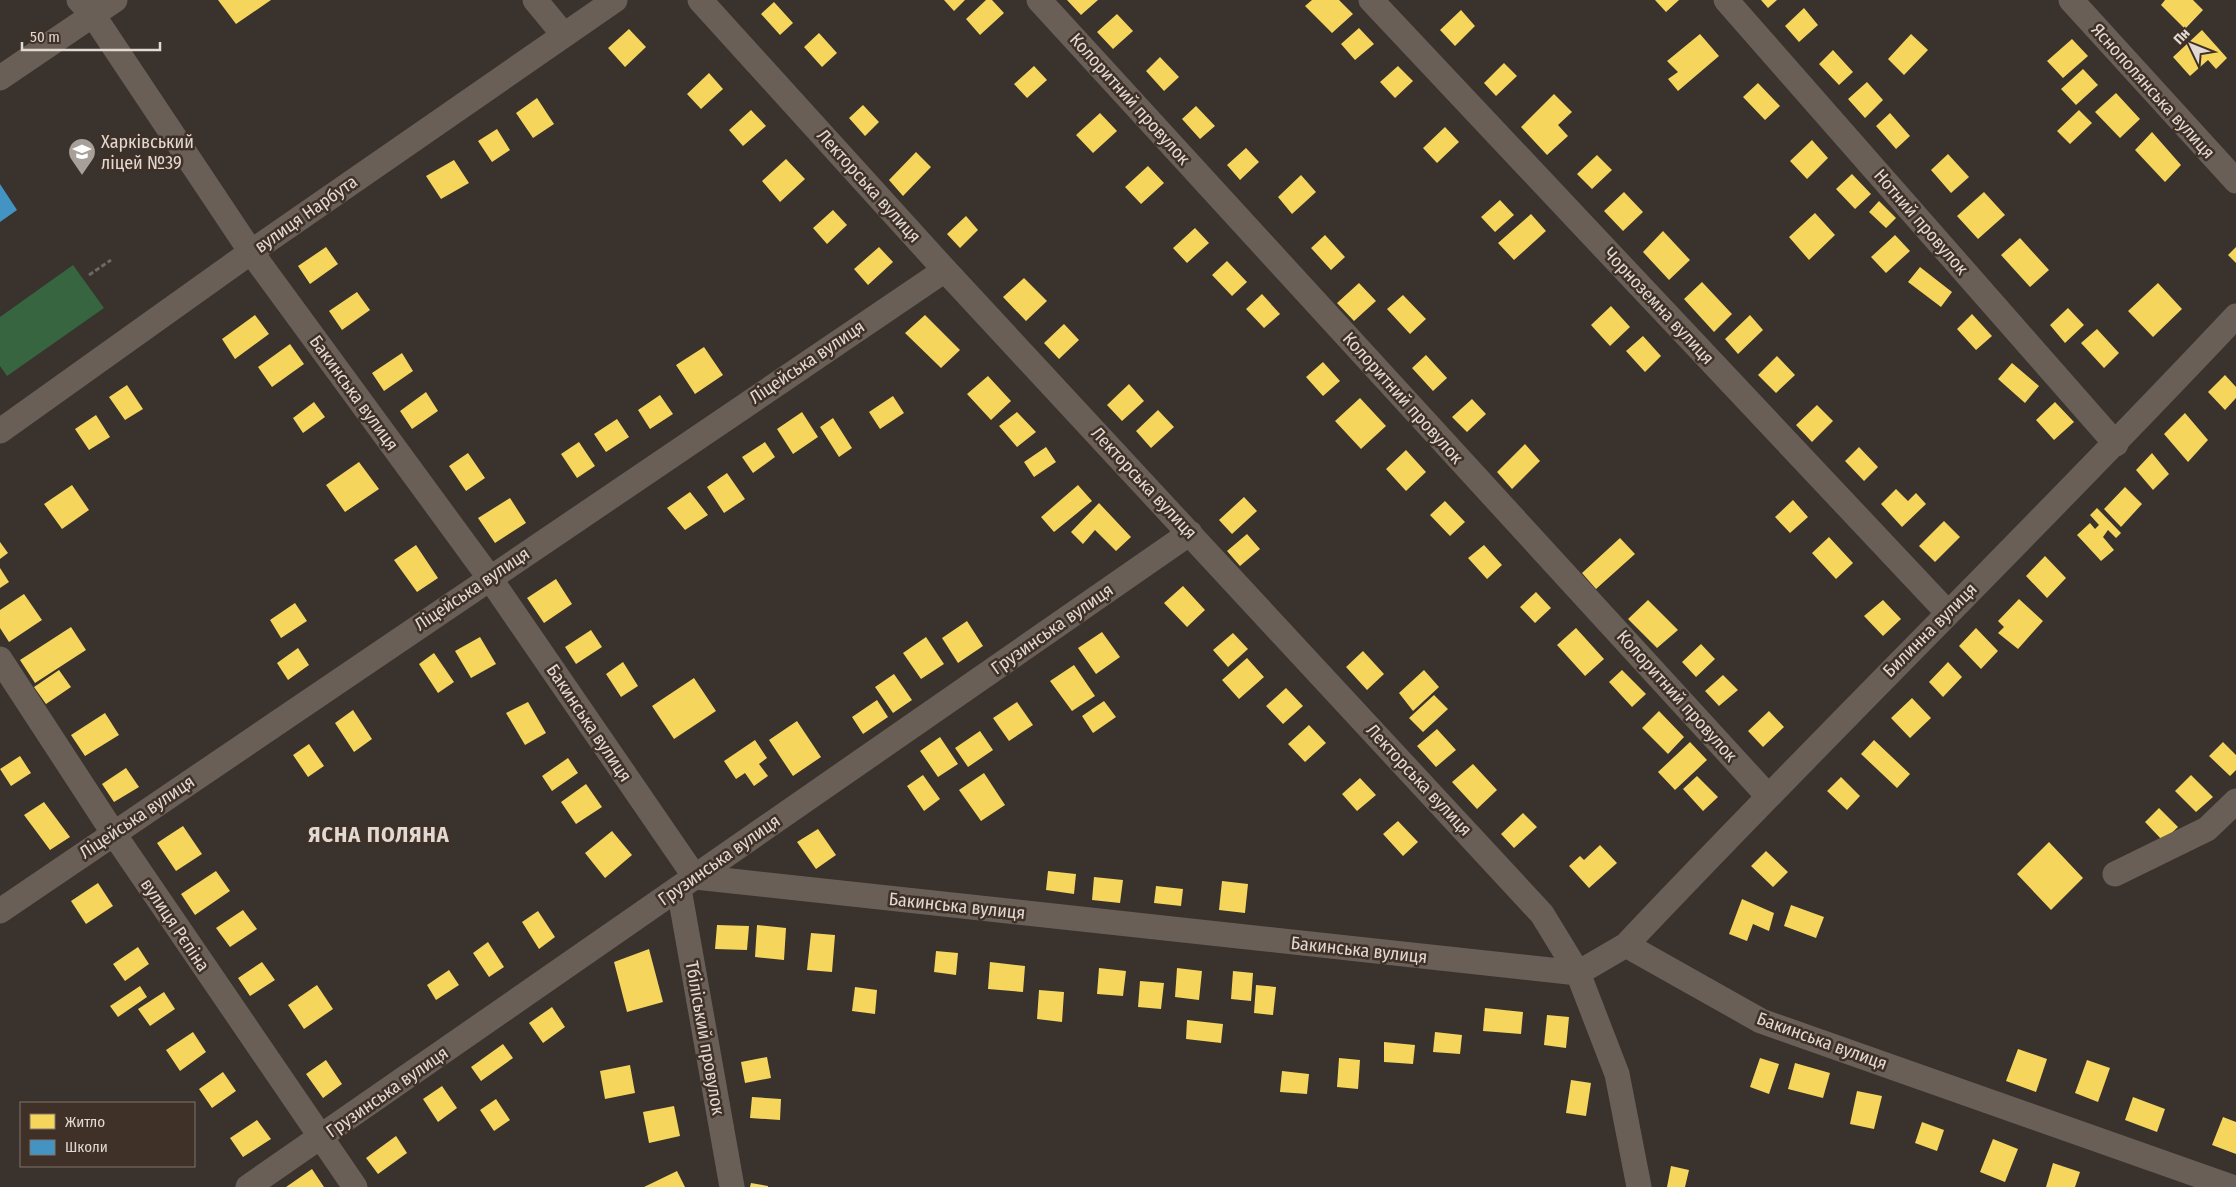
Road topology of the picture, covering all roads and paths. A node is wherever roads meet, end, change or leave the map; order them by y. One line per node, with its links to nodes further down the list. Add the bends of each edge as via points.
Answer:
1 (115, 0): 9 (street)
2 (535, 0): 10 (street)
3 (615, 0): 10 (street, вулиця Нарбута)
4 (700, 0): 15 (street, Лекторська вулиця)
5 (1039, 0): 24 (street, Колоритний провулок)
6 (1371, 0): 22 (street, Чорноземна вулиця)
7 (1726, 0): 19 (street, Нотний провулок)
8 (2071, 0): 12 (street, Яснополянська вулиця)
9 (86, 8): 11 (street); 13 (street, Бакинська вулиця)
10 (564, 35): 13 (street, вулиця Нарбута)
11 (0, 78)
12 (2236, 181)
13 (251, 252): 18 (street, вулиця Нарбута); 21 (street, Бакинська вулиця)
14 (111, 260): 16 (path)
15 (945, 270): 20 (street, Лекторська вулиця); 21 (street, Ліцейська вулиця)
16 (90, 275)
17 (2236, 316): 19 (street, Билинна вулиця)
18 (0, 431)
19 (2116, 444): 22 (street, Билинна вулиця)
20 (1190, 533): 28 (street, Грузинська вулиця); 31 (street, Лекторська вулиця, via 1542,914)
21 (489, 577): 26 (street, Ліцейська вулиця); 28 (street, Бакинська вулиця)
22 (1947, 612): 24 (street, Билинна вулиця)
23 (0, 660): 26 (street, вулиця Рєпіна)
24 (1767, 795): 30 (street, Билинна вулиця)
25 (2236, 801): 27 (street, via 2207,829)
26 (114, 834): 29 (street, Ліцейська вулиця); 32 (street, вулиця Рєпіна)
27 (2115, 874)
28 (687, 883): 31 (street, Бакинська вулиця); 32 (street, Грузинська вулиця); 35 (street, Тбіліський провулок)
29 (0, 911)
30 (1626, 945): 31 (street); 37 (street, Бакинська вулиця, via 1762,1021)
31 (1578, 974): 36 (street, Лекторська вулиця, via 1617,1074)
32 (321, 1138): 33 (street, Грузинська вулиця); 34 (street, вулиця Рєпіна)
33 (248, 1187)
34 (355, 1187)
35 (732, 1187)
36 (1639, 1187)
37 (2232, 1187)

